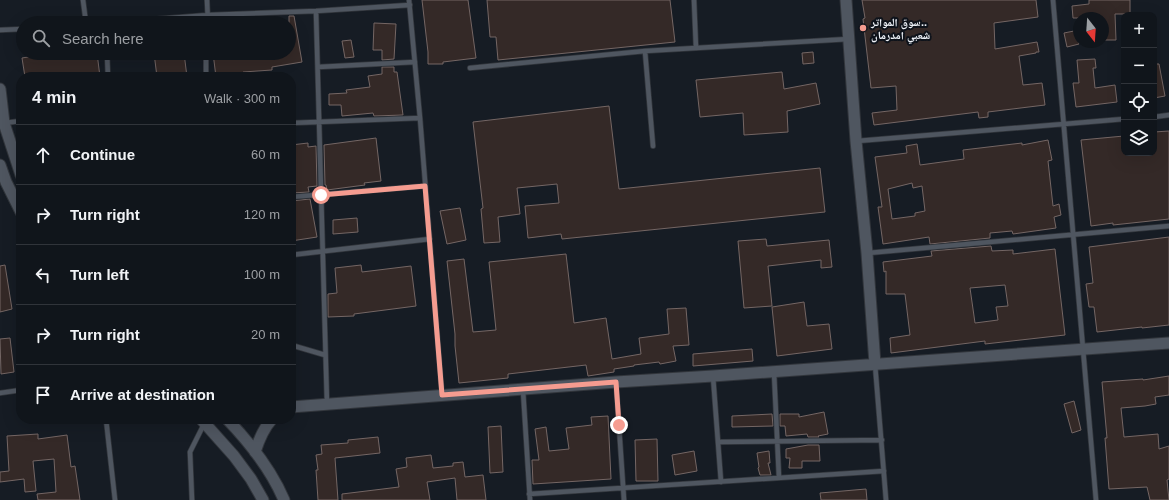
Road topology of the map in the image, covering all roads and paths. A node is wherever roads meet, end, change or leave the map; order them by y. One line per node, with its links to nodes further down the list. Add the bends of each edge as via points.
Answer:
1 (83, 0): 9 (lane)
2 (207, 0): 8 (lane)
3 (694, 0): 14 (lane)
4 (846, 0): 13 (street)
5 (1053, 0): 32 (lane)
6 (409, 3): 7 (lane); 18 (lane)
7 (316, 11): 8 (lane); 19 (lane)
8 (209, 15): 10 (lane)
9 (85, 16)
10 (196, 16)
11 (16, 29): 12 (lane)
12 (0, 30)
13 (849, 38): 14 (lane); 33 (street)
14 (696, 48): 15 (lane)
15 (645, 51): 20 (lane); 34 (lane)
16 (107, 60): 21 (lane)
17 (206, 60): 22 (lane)
18 (415, 62): 19 (lane); 26 (lane)
19 (318, 67): 29 (lane)
20 (470, 68)
21 (108, 72)
22 (206, 72)
23 (0, 89): 30 (street)
24 (1169, 115): 25 (lane)
25 (1157, 116)
26 (420, 118): 29 (lane); 38 (lane)
27 (1121, 119): 32 (lane)
28 (16, 122): 30 (lane)
29 (319, 122): 31 (lane); 39 (lane)
30 (4, 123): 35 (street)
31 (296, 123)
32 (1064, 124): 33 (lane); 43 (lane)
33 (856, 141): 46 (street)
34 (653, 146)
35 (16, 160)
36 (0, 165): 37 (street)
37 (3, 182): 41 (street)
38 (425, 186): 39 (lane); 44 (lane)
39 (321, 195): 40 (lane); 45 (lane)
40 (296, 197)
41 (16, 204)
42 (1169, 226): 43 (lane)
43 (1074, 235): 46 (lane); 50 (lane)
44 (430, 239): 45 (lane); 59 (lane)
45 (323, 251): 47 (lane); 51 (lane)
46 (867, 253): 52 (street)
47 (296, 254)
48 (1169, 343): 50 (street)
49 (296, 347): 51 (lane)
50 (1083, 350): 52 (street); 83 (lane)
51 (326, 355): 60 (lane)
52 (875, 364): 53 (street); 67 (lane)
53 (774, 372): 54 (street); 68 (lane)
54 (713, 376): 55 (street); 69 (lane)
55 (616, 382): 56 (street); 74 (lane)
56 (523, 390): 59 (street); 75 (lane)
57 (16, 391): 58 (lane)
58 (0, 393)
59 (442, 395): 60 (street)
60 (327, 404): 61 (street)
61 (296, 407)
62 (107, 424): 76 (lane)
63 (203, 424): 77 (lane, via 190,452)
64 (208, 424): 78 (street, via 251,479)
65 (231, 424): 70 (street)
66 (268, 424): 70 (street, via 260,435)
67 (882, 440): 68 (lane); 71 (lane)
68 (777, 441): 69 (lane); 72 (lane)
69 (718, 442): 73 (lane)
70 (255, 452): 79 (street)
71 (884, 471): 72 (lane); 82 (lane)
72 (779, 478): 73 (lane)
73 (721, 482): 74 (lane)
74 (624, 488): 75 (lane); 81 (lane)
75 (529, 494): 80 (lane)
76 (115, 500)
77 (192, 500)
78 (263, 500)
79 (284, 500)
80 (530, 500)
81 (624, 500)
82 (886, 500)
83 (1096, 500)

